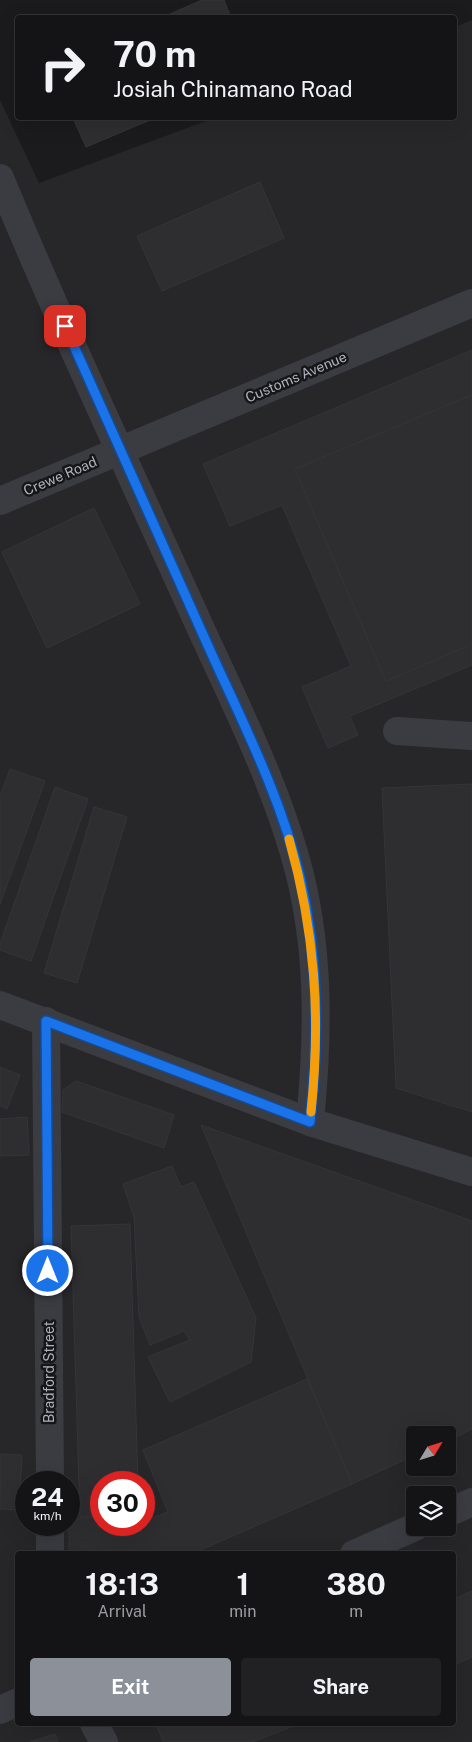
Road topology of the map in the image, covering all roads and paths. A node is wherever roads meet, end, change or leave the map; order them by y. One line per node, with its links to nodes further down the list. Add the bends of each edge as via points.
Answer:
1 (0, 178): 3 (street)
2 (472, 303): 3 (street, Customs Avenue)
3 (120, 450): 4 (street, Crewe Road); 9 (street, via 287,831 312,940 317,1007 316,1069)
4 (0, 501)
5 (397, 732): 6 (street)
6 (472, 736)
7 (0, 1005): 8 (street)
8 (46, 1021): 9 (street); 11 (street, Bradford Street)
9 (310, 1122): 10 (street)
10 (472, 1172)
11 (50, 1471)
12 (472, 1502): 13 (street)
13 (456, 1509)
14 (406, 1531): 17 (street)
15 (50, 1536): 16 (street)
16 (50, 1551)
17 (361, 1551)
18 (15, 1703): 19 (street)
19 (0, 1710)
20 (95, 1726): 21 (street)
21 (104, 1742)

